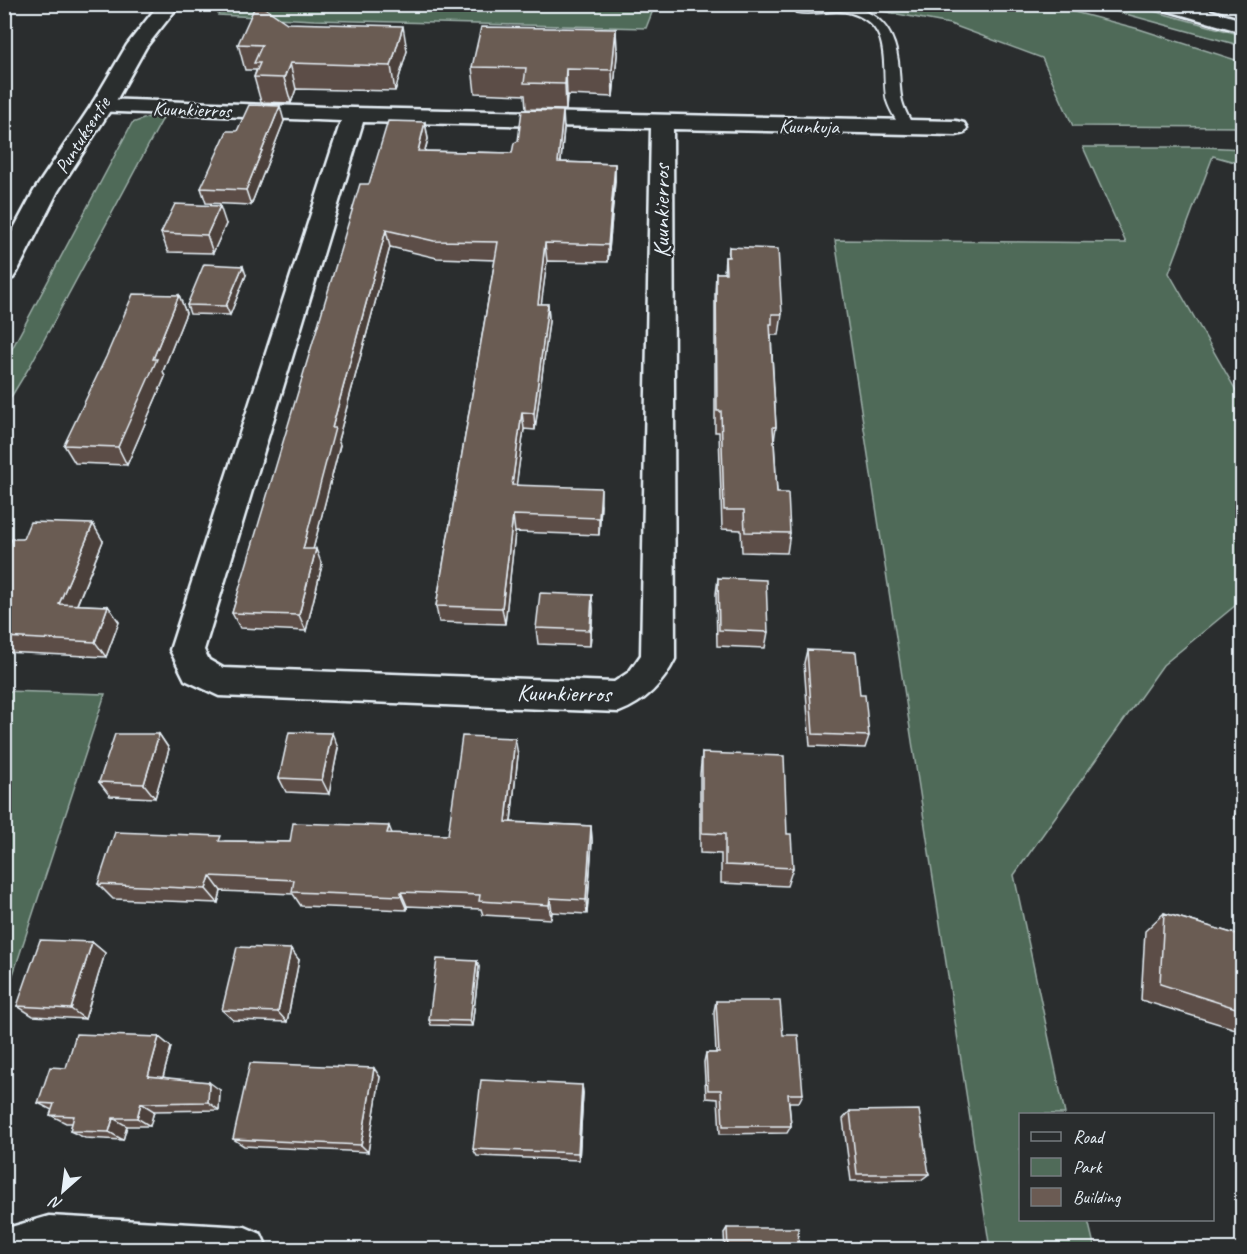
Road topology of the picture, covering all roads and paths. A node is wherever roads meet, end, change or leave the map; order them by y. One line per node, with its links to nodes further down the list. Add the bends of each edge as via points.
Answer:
1 (170, 4): 5 (street, Puntuksentie, via 137,45)
2 (1165, 4): 4 (street)
3 (800, 9): 8 (lane, via 857,10 874,19 891,51 893,98)
4 (1242, 26)
5 (102, 106): 6 (street, Kuunkierros); 10 (street, Puntuksentie, via 46,191)
6 (354, 115): 7 (street, Kuunkierros); 7 (street, Kuunkierros, via 187,650 197,670 219,682 619,697 641,682 658,659)
7 (662, 123): 8 (street, Kuunkuja)
8 (907, 127): 9 (street, Kuunkuja)
9 (956, 128)
10 (4, 272)
11 (10, 1250): 12 (street, via 50,1239)
12 (245, 1250)

